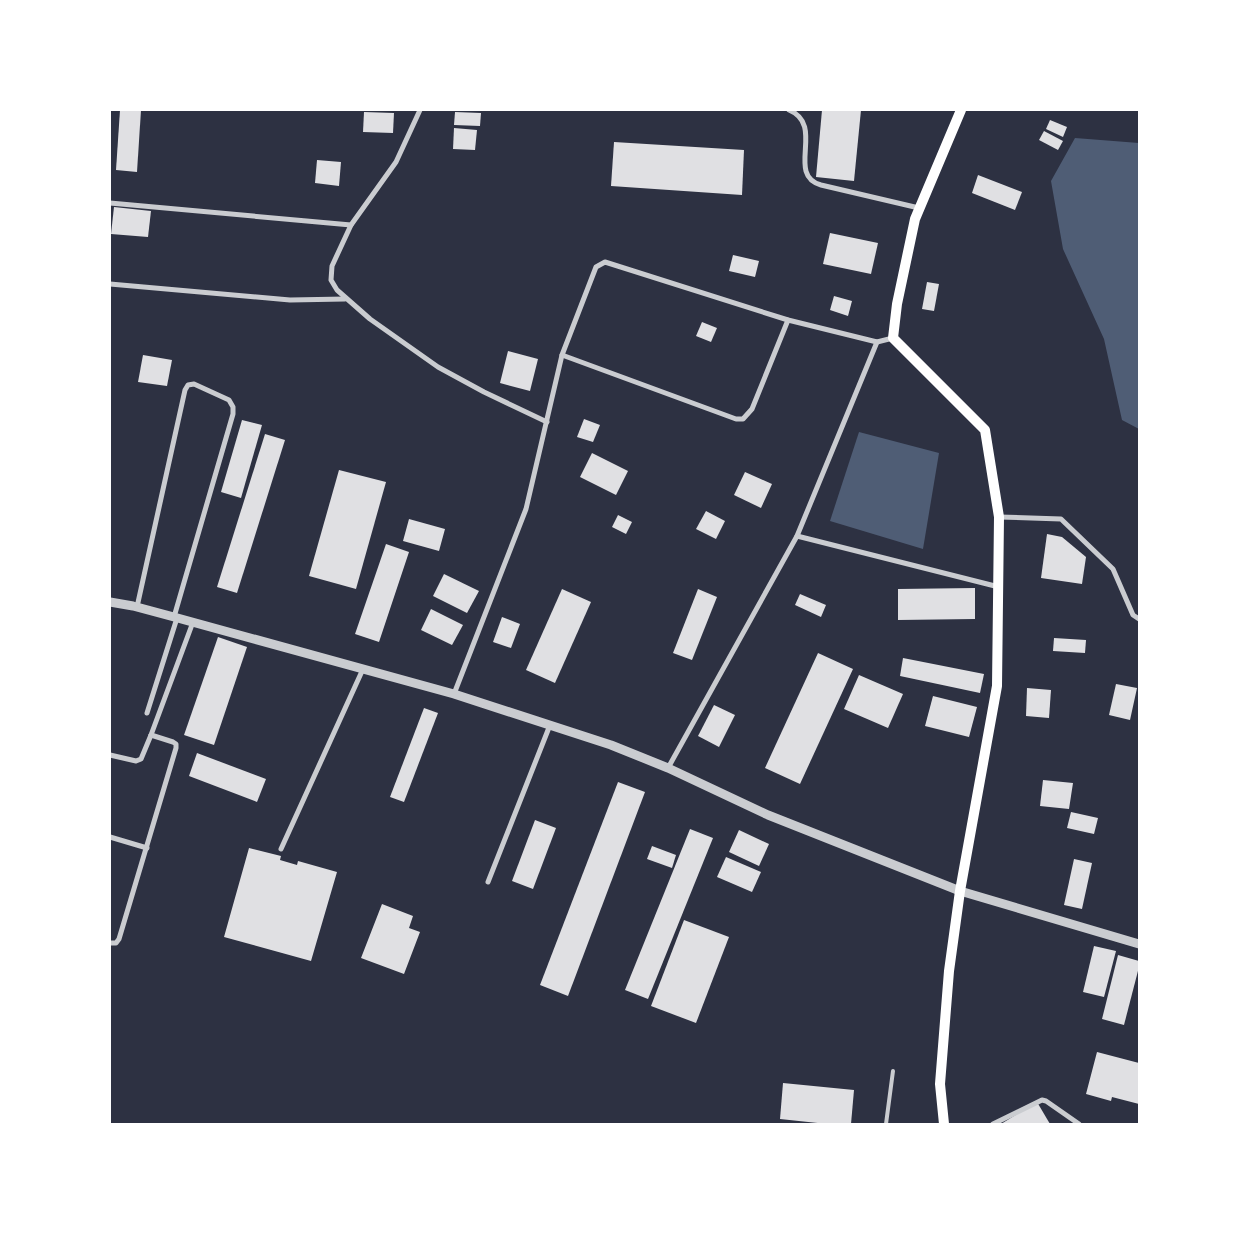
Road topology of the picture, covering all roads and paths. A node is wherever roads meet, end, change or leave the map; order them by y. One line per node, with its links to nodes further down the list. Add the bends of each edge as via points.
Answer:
1 (420, 110): 6 (street, via 396,162)
2 (789, 110): 5 (street, via 803,121 806,131 805,172 811,181)
3 (961, 110): 5 (main road)
4 (110, 203): 6 (street)
5 (920, 208): 10 (main road, via 899,294)
6 (352, 225): 8 (street, via 332,266 331,280)
7 (110, 284): 8 (street, via 290,300)
8 (346, 299): 13 (street, via 438,367)
9 (788, 320): 11 (street); 12 (street, via 605,262 594,270); 12 (street, via 752,408 744,418 736,419)
10 (893, 338): 11 (street); 14 (main road, via 985,430)
11 (877, 342): 15 (street)
12 (562, 355): 13 (street)
13 (547, 422): 23 (street, via 526,509)
14 (999, 517): 16 (main road); 20 (street, via 1061,519 1113,569 1133,615)
15 (796, 536): 16 (street); 28 (street)
16 (999, 587): 33 (main road, via 997,686)
17 (110, 602): 18 (street)
18 (137, 607): 19 (street); 19 (street, via 185,390 194,384 229,400 233,407)
19 (176, 617): 21 (street); 24 (street)
20 (1139, 619)
21 (193, 622): 22 (street); 26 (street)
22 (362, 668): 23 (street); 31 (street)
23 (454, 694): 25 (street)
24 (147, 713)
25 (550, 725): 28 (street); 32 (street)
26 (152, 734): 27 (street, via 137,761); 30 (street, via 173,742 176,748)
27 (110, 755)
28 (668, 768): 33 (street, via 768,815)
29 (110, 837): 30 (street)
30 (147, 848): 34 (street, via 119,939)
31 (281, 850)
32 (488, 882)
33 (960, 891): 35 (street); 38 (main road, via 949,971 940,1084)
34 (110, 943)
35 (1139, 944)
36 (893, 1071): 37 (lane)
37 (886, 1124)
38 (944, 1124)
39 (993, 1124): 40 (street, via 1042,1100)
40 (1079, 1124)

